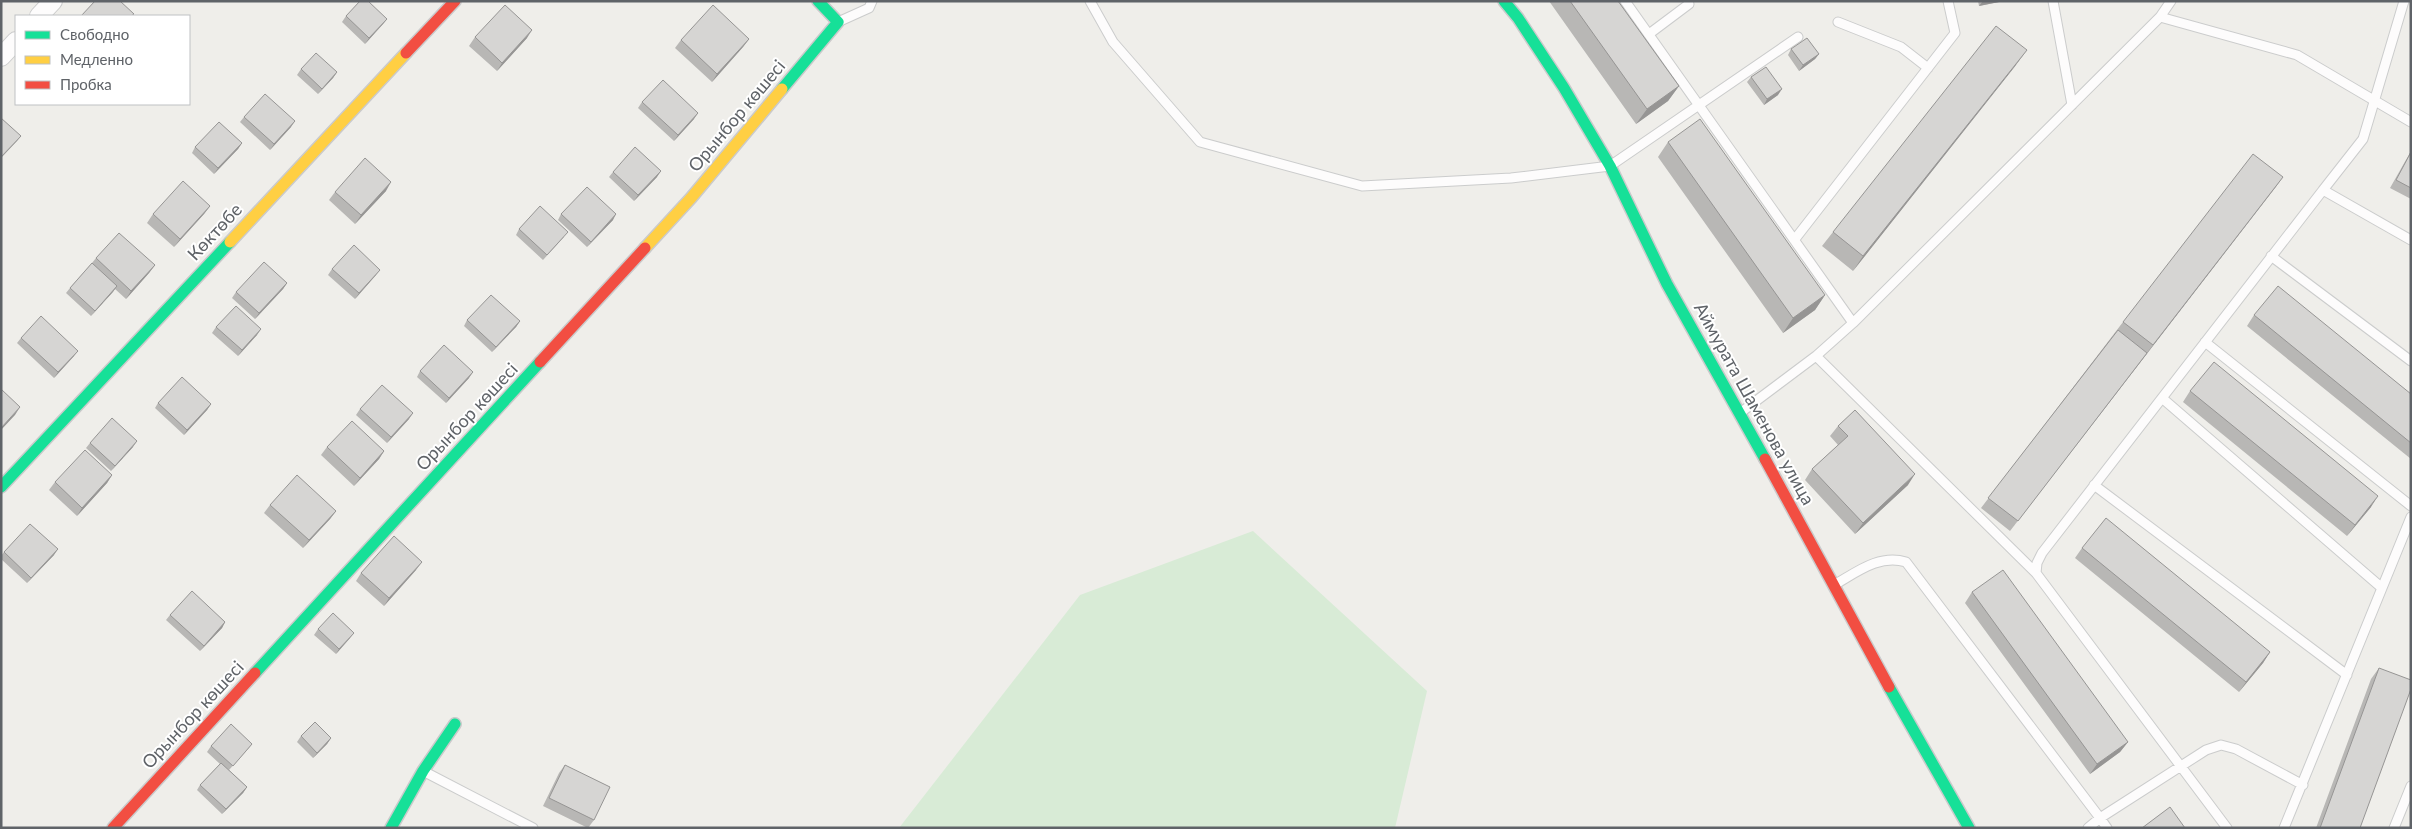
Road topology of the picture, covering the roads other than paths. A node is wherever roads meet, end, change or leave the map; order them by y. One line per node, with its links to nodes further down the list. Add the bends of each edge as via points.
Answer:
1 (53, 1): 13 (street)
2 (455, 1): 38 (street, Көктөбе)
3 (818, 1): 15 (street)
4 (872, 1): 15 (lane, via 869,8)
5 (1090, 1): 26 (lane, via 1113,42 1200,142 1362,186 1511,178)
6 (1504, 1): 26 (street, Аймурата Шаменова улица, via 1564,88)
7 (1625, 1): 17 (lane)
8 (1948, 1): 21 (lane, via 1955,33)
9 (2053, 1): 23 (lane)
10 (2171, 1): 14 (lane)
11 (2404, 1): 22 (lane)
12 (1689, 4): 17 (lane)
13 (40, 15)
14 (2160, 17): 22 (lane, via 2297,55); 23 (lane)
15 (838, 22): 51 (street, Орынбор көшесі, via 691,198)
16 (1838, 22): 21 (lane, via 1901,47)
17 (1649, 34): 24 (lane)
18 (1798, 37): 24 (lane)
19 (15, 42): 20 (street)
20 (1, 57)
21 (1928, 68): 28 (lane)
22 (2374, 102): 25 (lane); 27 (lane, via 2363,139)
23 (2072, 105): 31 (lane)
24 (1700, 106): 26 (lane); 28 (lane)
25 (2411, 122)
26 (1610, 166): 36 (street, Аймурата Шаменова улица, via 1667,284)
27 (2323, 190): 29 (lane); 30 (lane)
28 (1795, 239): 31 (lane)
29 (2411, 240)
30 (2271, 256): 32 (lane); 34 (lane)
31 (1853, 323): 33 (lane)
32 (2205, 342): 35 (lane); 39 (lane)
33 (1816, 356): 36 (lane); 41 (lane)
34 (2411, 361)
35 (2162, 398): 37 (lane); 43 (lane)
36 (1740, 413): 42 (street, Аймурата Шаменова улица)
37 (2094, 486): 41 (lane, via 2042,553); 44 (lane)
38 (1, 487)
39 (2411, 506)
40 (2411, 517): 43 (lane)
41 (2036, 573): 46 (lane)
42 (1834, 585): 50 (lane, via 1874,563 1893,559 1906,562); 54 (street, Аймурата Шаменова улица, via 1928,761)
43 (2382, 588): 44 (lane)
44 (2347, 675): 48 (lane)
45 (455, 724): 47 (street)
46 (2183, 766): 48 (lane, via 2206,750 2222,745 2236,749); 50 (lane); 57 (lane)
47 (423, 771): 52 (street); 53 (lane)
48 (2303, 785): 58 (lane)
49 (2411, 786): 59 (lane)
50 (2100, 818): 55 (lane); 56 (lane)
51 (113, 828)
52 (391, 828)
53 (533, 828)
54 (1969, 828)
55 (2088, 828)
56 (2107, 828)
57 (2227, 828)
58 (2284, 828)
59 (2394, 828)

